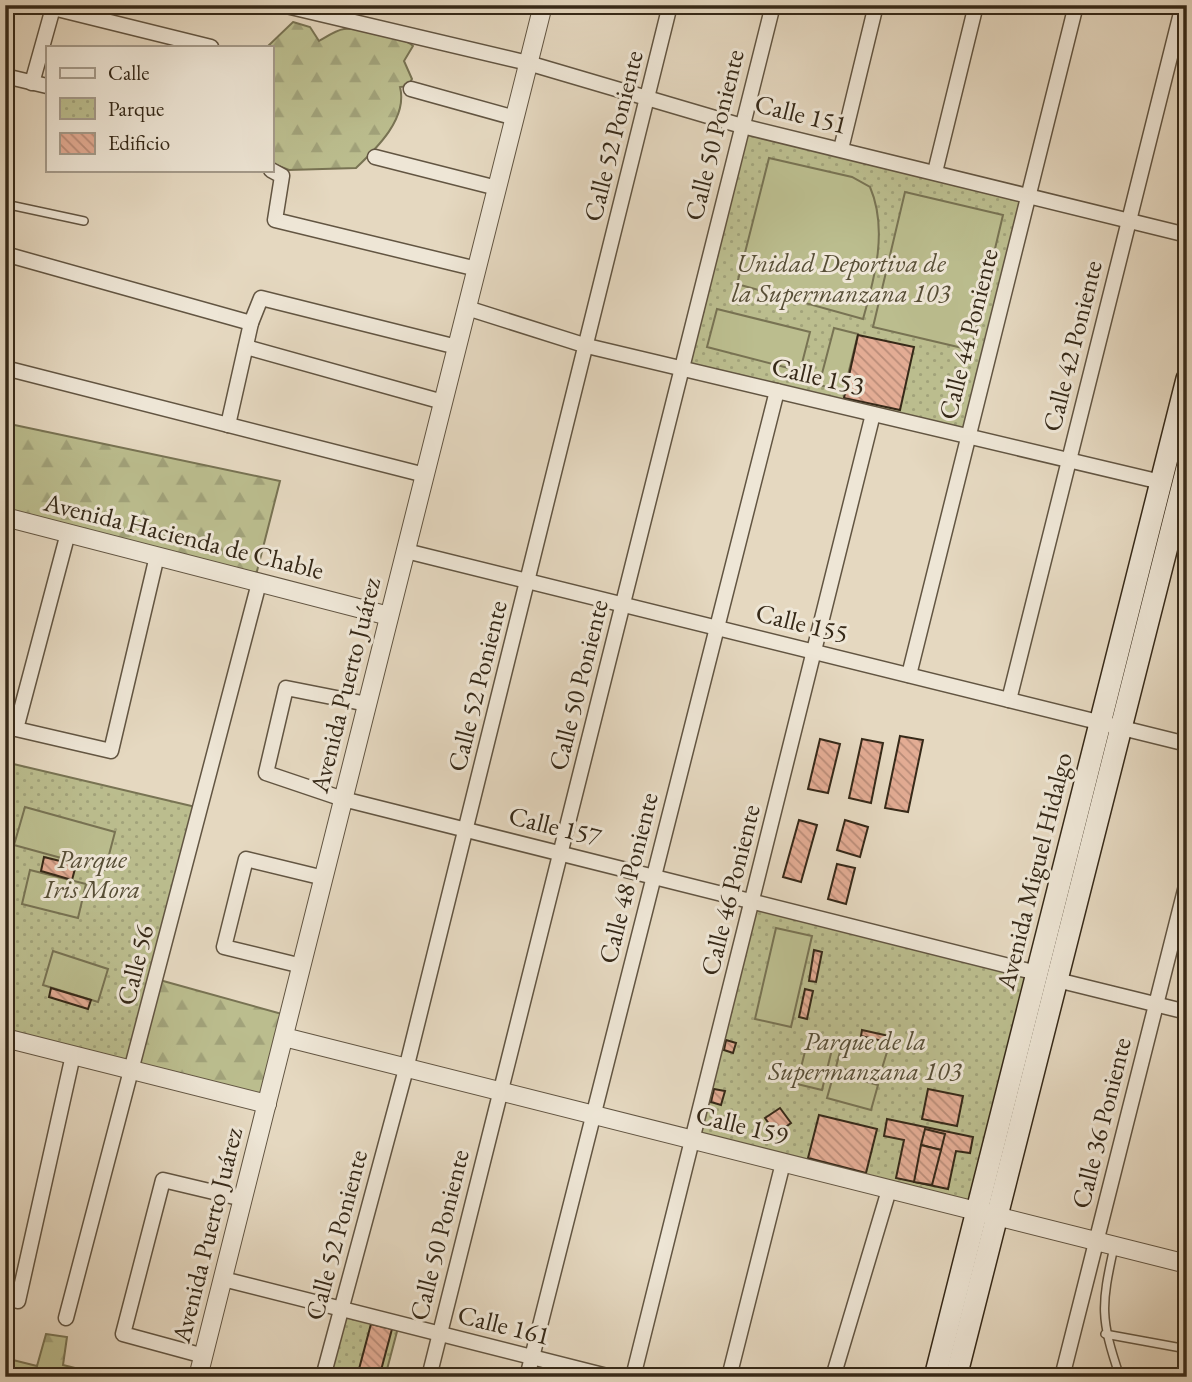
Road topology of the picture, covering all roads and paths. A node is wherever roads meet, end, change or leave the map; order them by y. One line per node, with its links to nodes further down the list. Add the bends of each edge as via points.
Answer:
1 (282, 5): 11 (street, Calle 151)
2 (543, 5): 11 (street, Avenida Puerto Juárez)
3 (670, 5): 16 (street, Calle 52 Poniente)
4 (773, 5): 18 (street, Calle 50 Poniente)
5 (876, 5): 19 (street)
6 (976, 5): 22 (street)
7 (1076, 5): 24 (street, Calle 44 Poniente)
8 (1183, 5): 27 (street, Calle 42 Poniente)
9 (47, 7): 10 (street); 13 (street)
10 (207, 46)
11 (528, 63): 16 (street, Calle 151); 17 (street, Avenida Puerto Juárez)
12 (5, 76): 13 (street)
13 (32, 83): 14 (street)
14 (46, 86)
15 (411, 89): 17 (street)
16 (647, 100): 18 (street, Calle 151); 33 (street, Calle 52 Poniente)
17 (515, 118): 23 (street, Avenida Puerto Juárez)
18 (742, 125): 19 (street, Calle 151); 37 (street, Calle 50 Poniente)
19 (841, 149): 22 (street, Calle 151)
20 (375, 157): 23 (street)
21 (273, 171): 30 (street, via 282,176 275,220)
22 (935, 172): 24 (street, Calle 151)
23 (497, 188): 30 (street, Avenida Puerto Juárez)
24 (1028, 196): 27 (street, Calle 151); 43 (street, Calle 44 Poniente)
25 (5, 204): 26 (lane)
26 (84, 221)
27 (1129, 221): 28 (street, Calle 151); 44 (street, Calle 42 Poniente)
28 (1187, 235)
29 (5, 254): 32 (street)
30 (477, 269): 31 (street, Avenida Puerto Juárez)
31 (467, 308): 33 (street, Calle 153); 35 (street, Avenida Puerto Juárez)
32 (251, 323): 34 (street); 35 (street, via 261,298)
33 (587, 346): 37 (street, Calle 153); 53 (street, Calle 52 Poniente)
34 (246, 347): 40 (street); 42 (street)
35 (457, 347): 40 (street, Avenida Puerto Juárez)
36 (5, 368): 42 (street)
37 (679, 368): 39 (street, Calle 153); 55 (street, Calle 50 Poniente)
38 (1187, 379): 47 (main road, Avenida Miguel Hidalgo)
39 (777, 391): 41 (street, Calle 153); 57 (street, Calle 48 Poniente)
40 (443, 402): 46 (street, Avenida Puerto Juárez)
41 (873, 414): 43 (street, Calle 153); 58 (street, Calle 46 Poniente)
42 (228, 425): 46 (street)
43 (967, 436): 44 (street, Calle 153); 59 (street, Calle 44 Poniente)
44 (1069, 461): 47 (street, Calle 153); 60 (street, Calle 42 Poniente)
45 (1187, 468): 48 (main road, Avenida Miguel Hidalgo)
46 (425, 475): 51 (street, Avenida Puerto Juárez)
47 (1161, 482): 62 (main road, Avenida Miguel Hidalgo)
48 (1184, 494): 62 (main road, Avenida Miguel Hidalgo)
49 (5, 517): 50 (street, Avenida Hacienda de Chable)
50 (68, 533): 52 (street, Avenida Hacienda de Chable); 52 (street, via 16,729 111,751)
51 (406, 551): 53 (street, Calle 155); 56 (street, Avenida Puerto Juárez)
52 (157, 556): 54 (street, Avenida Hacienda de Chable)
53 (528, 581): 55 (street, Calle 155); 65 (street, Calle 52 Poniente)
54 (259, 583): 56 (street, Avenida Hacienda de Chable); 79 (street, Calle 56)
55 (624, 605): 57 (street, Calle 155); 66 (street, Calle 50 Poniente)
56 (389, 616): 61 (street, Avenida Puerto Juárez)
57 (716, 627): 58 (street, Calle 155); 67 (street, Calle 48 Poniente)
58 (816, 652): 59 (street, Calle 155); 70 (street, Calle 46 Poniente)
59 (909, 675): 60 (street, Calle 155)
60 (1009, 699): 62 (street, Calle 155)
61 (367, 705): 64 (street, Avenida Puerto Juárez); 64 (street, Calle 157, via 286,688 265,774)
62 (1111, 725): 63 (street, Calle 155); 72 (main road, Avenida Miguel Hidalgo)
63 (1187, 744)
64 (344, 799): 65 (street, Calle 157); 68 (street, Avenida Puerto Juárez)
65 (466, 829): 66 (street, Calle 157); 78 (street, Calle 52 Poniente)
66 (562, 853): 67 (street, Calle 157); 80 (street, Calle 50 Poniente)
67 (653, 875): 70 (street, Calle 157); 82 (street, Calle 48 Poniente)
68 (324, 878): 71 (street, Avenida Puerto Juárez); 71 (street, via 246,859 223,947)
69 (1187, 882): 73 (street, Calle 36 Poniente)
70 (753, 900): 72 (street, Calle 157); 83 (street, Calle 46 Poniente)
71 (302, 966): 75 (street, Avenida Puerto Juárez)
72 (1047, 977): 73 (street, Calle 157); 87 (main road, Avenida Miguel Hidalgo)
73 (1156, 1004): 74 (street, Calle 157); 88 (street, Calle 36 Poniente)
74 (1187, 1012)
75 (284, 1037): 78 (street, Calle 159); 81 (street, Avenida Puerto Juárez)
76 (5, 1038): 77 (street)
77 (74, 1055): 79 (street); 92 (street, via 18,1301)
78 (406, 1069): 80 (street, Calle 159); 93 (street, Calle 52 Poniente)
79 (133, 1070): 81 (street); 94 (street, Calle 56)
80 (502, 1092): 82 (street, Calle 159); 95 (street, Calle 50 Poniente)
81 (267, 1104): 86 (street, Avenida Puerto Juárez)
82 (593, 1115): 83 (street, Calle 159); 99 (street, Calle 48 Poniente)
83 (693, 1140): 84 (street, Calle 159); 105 (street, Calle 46 Poniente)
84 (783, 1163): 85 (street, Calle 159); 106 (street)
85 (889, 1189): 87 (street, Calle 159); 107 (street)
86 (243, 1199): 91 (street, Avenida Puerto Juárez); 98 (street, via 163,1180 124,1334)
87 (987, 1214): 88 (street, Calle 159); 108 (main road, Avenida Miguel Hidalgo); 109 (main road, Avenida Miguel Hidalgo)
88 (1096, 1242): 89 (street, Calle 159); 110 (street, Calle 36 Poniente)
89 (1114, 1246): 90 (street, Calle 159); 96 (lane, via 1102,1300)
90 (1187, 1264)
91 (223, 1279): 93 (street, Calle 161); 98 (street, Avenida Puerto Juárez)
92 (5, 1298)
93 (341, 1308): 95 (street, Calle 161); 101 (street, Calle 52 Poniente)
94 (66, 1318)
95 (439, 1334): 99 (street, Calle 161); 102 (street, Calle 50 Poniente)
96 (1105, 1334): 97 (lane); 111 (lane)
97 (1187, 1349)
98 (204, 1356): 100 (street, Avenida Puerto Juárez)
99 (532, 1357): 103 (street, Calle 48 Poniente); 104 (street, Calle 161)
100 (198, 1377)
101 (323, 1377)
102 (429, 1377)
103 (527, 1377)
104 (611, 1377)
105 (633, 1377)
106 (729, 1377)
107 (833, 1377)
108 (935, 1377)
109 (956, 1377)
110 (1062, 1377)
111 (1120, 1377)

